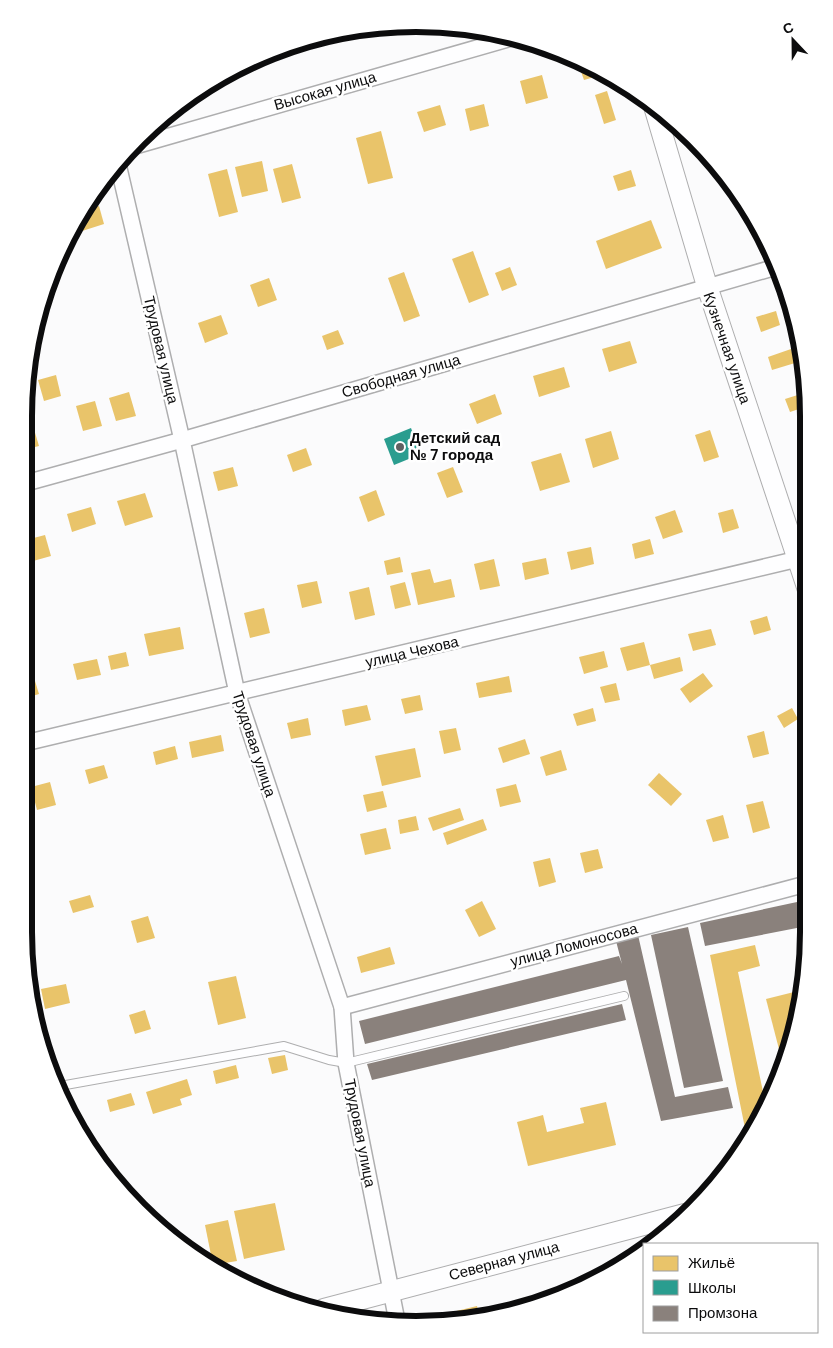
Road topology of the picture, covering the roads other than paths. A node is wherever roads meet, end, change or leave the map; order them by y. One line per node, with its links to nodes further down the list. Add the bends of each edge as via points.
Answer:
1 (496, 41): 3 (street, Высокая улица)
2 (657, 118): 6 (street, Кузнечная улица)
3 (148, 142)
4 (120, 173): 7 (street, Трудовая улица)
5 (770, 269): 6 (street, Свободная улица)
6 (707, 286): 7 (street, Свободная улица); 9 (street, Кузнечная улица)
7 (182, 440): 8 (street, Свободная улица); 11 (street, Трудовая улица)
8 (32, 482)
9 (798, 559): 10 (street, Кузнечная улица); 11 (street, улица Чехова)
10 (800, 565)
11 (237, 694): 12 (street, улица Чехова); 15 (street, Трудовая улица)
12 (32, 741)
13 (800, 886): 15 (street, улица Ломоносова)
14 (624, 996): 16 (lane)
15 (342, 1007): 16 (street, Трудовая улица)
16 (346, 1063): 17 (lane, via 284,1046); 19 (street, Трудовая улица)
17 (65, 1085)
18 (673, 1217): 19 (street, Северная улица)
19 (392, 1291): 20 (street, Северная улица); 21 (street, Трудовая улица)
20 (335, 1306)
21 (396, 1315)

